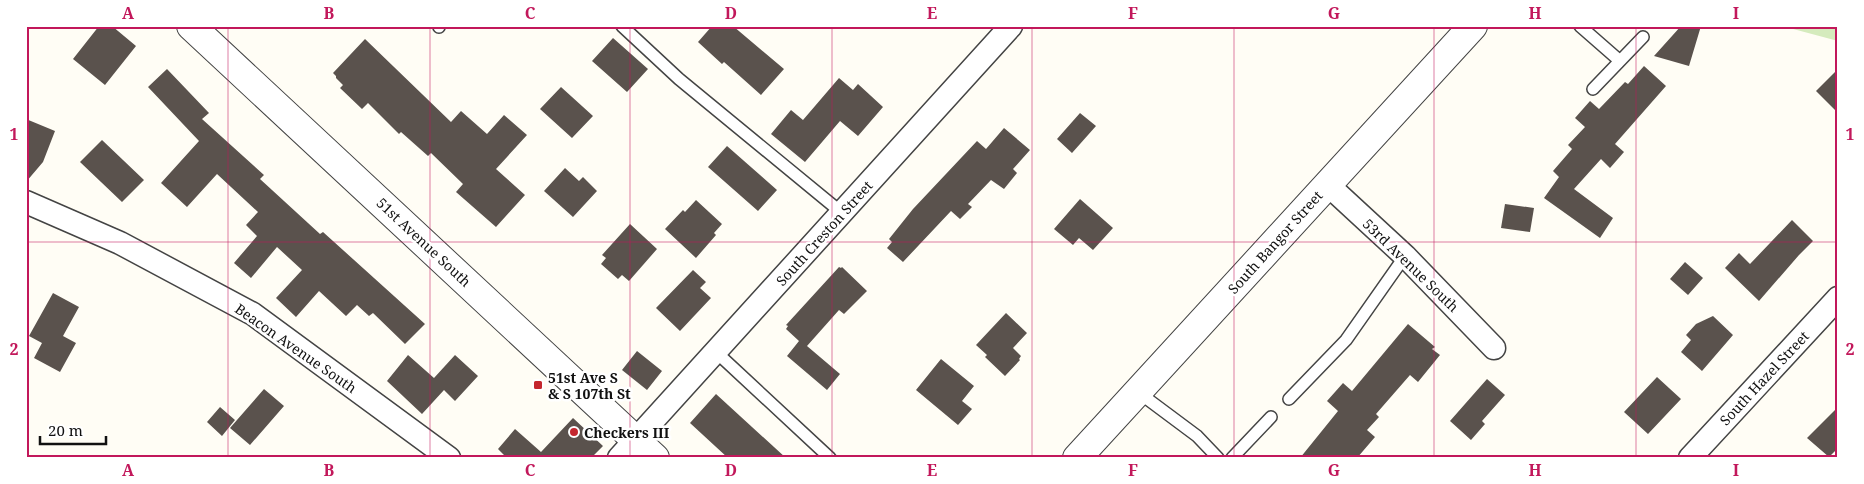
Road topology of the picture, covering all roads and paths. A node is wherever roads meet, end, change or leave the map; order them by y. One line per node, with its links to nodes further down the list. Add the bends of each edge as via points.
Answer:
1 (191, 26): 19 (street, 51st Avenue South)
2 (622, 26): 11 (lane, via 679,79)
3 (1011, 26): 11 (street, South Creston Street)
4 (1472, 26): 9 (street, South Bangor Street)
5 (1580, 26): 7 (lane)
6 (1643, 37): 7 (lane)
7 (1620, 61): 8 (lane)
8 (1593, 90)
9 (1327, 184): 12 (street, 53rd Avenue South); 16 (street, South Bangor Street)
10 (26, 202): 20 (street, Beacon Avenue South, via 120,243 253,314)
11 (842, 213): 15 (street, South Creston Street)
12 (1405, 256): 14 (street, 53rd Avenue South); 17 (lane, via 1346,340)
13 (1838, 298): 25 (street, South Hazel Street)
14 (1494, 348)
15 (716, 352): 19 (street, South Creston Street); 21 (lane)
16 (1138, 392): 22 (street, South Bangor Street); 23 (lane, via 1197,436)
17 (1289, 399)
18 (1271, 417): 24 (lane)
19 (637, 452)
20 (449, 458)
21 (830, 458)
22 (1077, 458)
23 (1218, 458)
24 (1232, 458)
25 (1690, 458)

